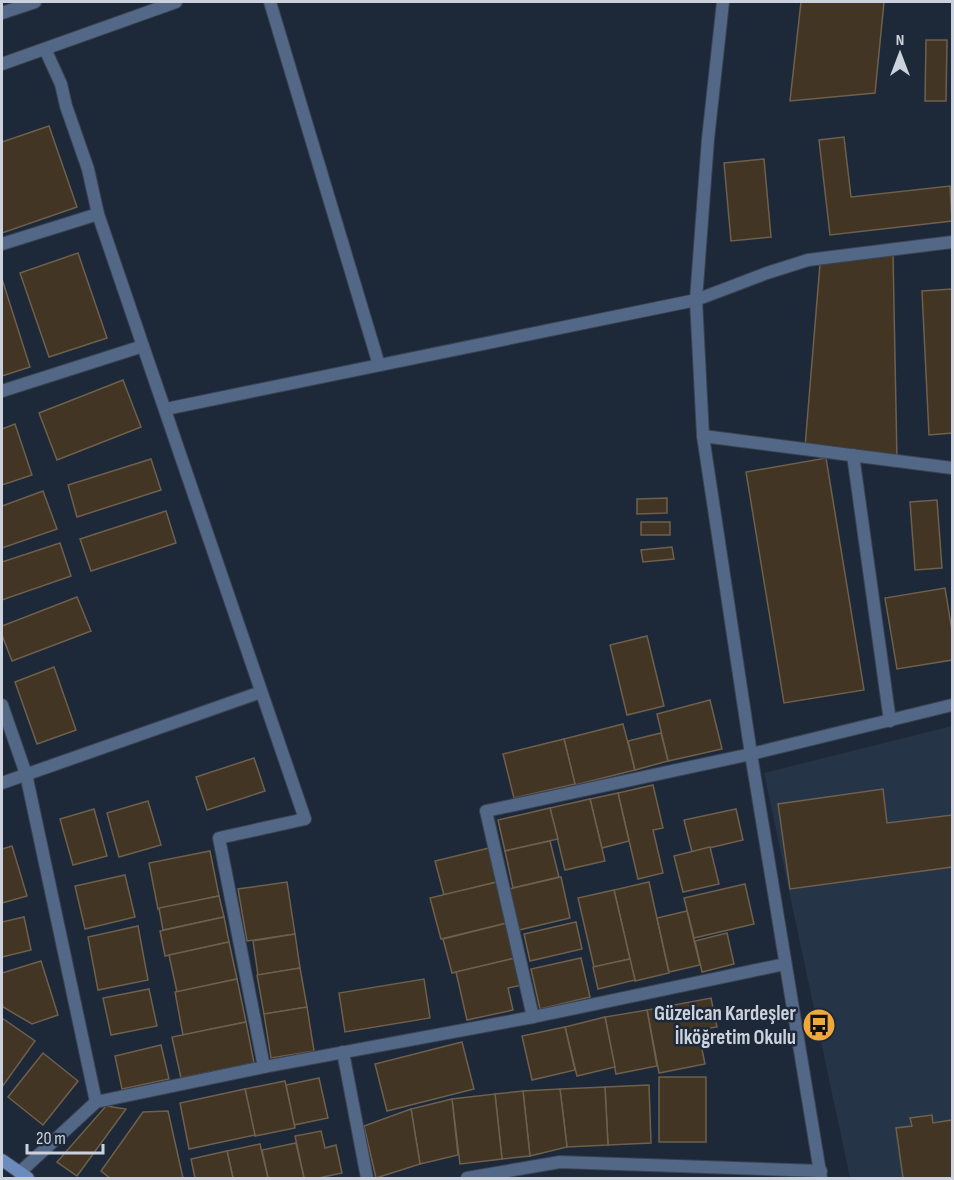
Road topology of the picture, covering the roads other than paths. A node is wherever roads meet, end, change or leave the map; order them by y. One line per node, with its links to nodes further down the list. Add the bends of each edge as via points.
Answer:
1 (35, 2): 5 (street)
2 (174, 2): 6 (street)
3 (270, 2): 13 (street)
4 (723, 2): 11 (street)
5 (2, 13)
6 (45, 49): 7 (street); 8 (street, via 61,84)
7 (2, 64)
8 (98, 214): 10 (street); 12 (street)
9 (952, 242): 11 (street, via 808,260)
10 (2, 244)
11 (696, 300): 13 (street); 16 (street)
12 (143, 346): 14 (street); 15 (street)
13 (379, 365): 15 (street)
14 (2, 391)
15 (165, 409): 19 (street)
16 (703, 436): 17 (street); 23 (street)
17 (853, 455): 18 (street); 22 (street)
18 (952, 468)
19 (261, 692): 24 (street); 29 (street, via 305,819 219,838)
20 (2, 705): 24 (street)
21 (952, 705): 22 (street)
22 (890, 721): 23 (street)
23 (752, 754): 26 (street); 27 (street, via 486,812)
24 (26, 774): 25 (street); 30 (street)
25 (2, 783)
26 (785, 964): 27 (street); 32 (street)
27 (533, 1017): 28 (street)
28 (343, 1052): 29 (street); 34 (street)
29 (264, 1067): 30 (street)
30 (96, 1102): 33 (street)
31 (2, 1160): 33 (main road)
32 (821, 1175): 35 (street, via 560,1161)
33 (24, 1176)
34 (367, 1179)
35 (467, 1179)

